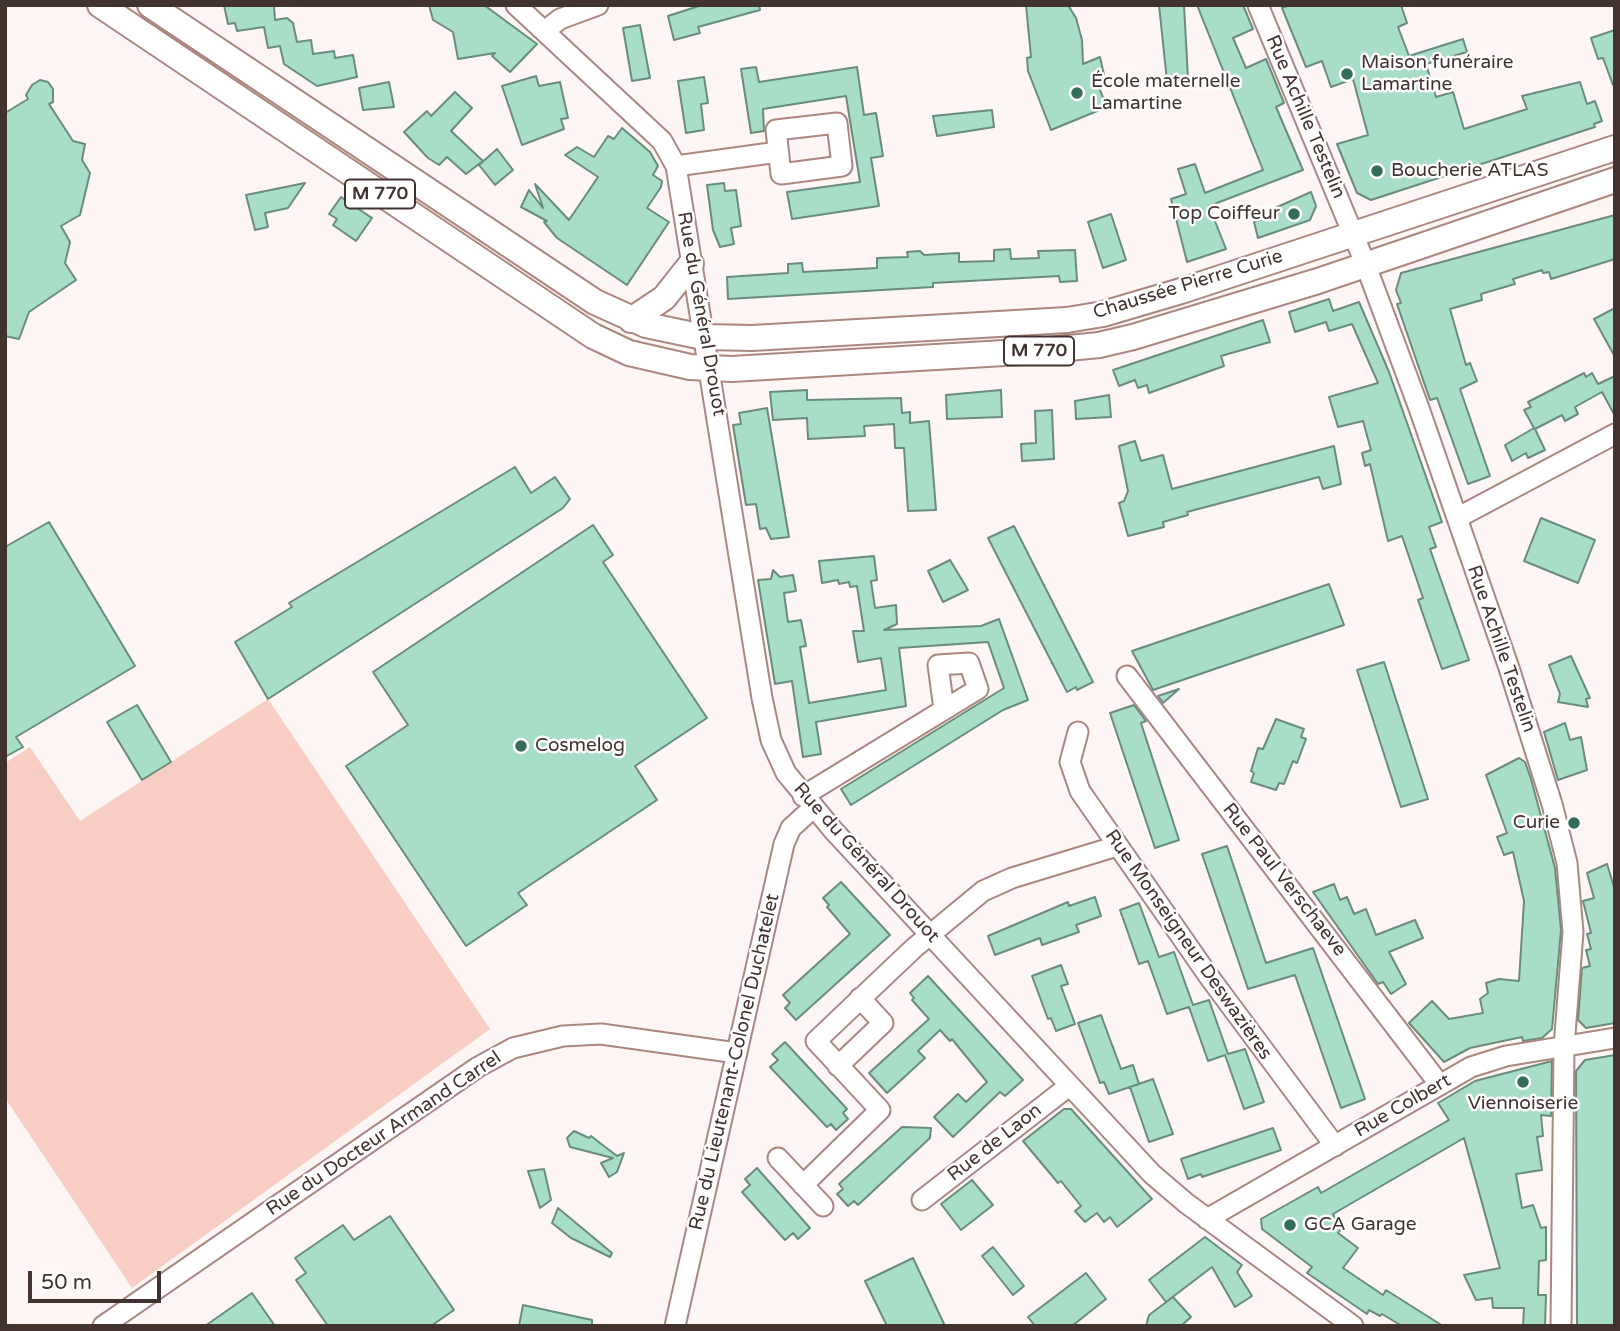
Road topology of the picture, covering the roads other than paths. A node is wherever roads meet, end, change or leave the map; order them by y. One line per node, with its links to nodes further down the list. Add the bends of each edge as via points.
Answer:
1 (100, 5): 16 (main road, M 770, via 603,342 669,364)
2 (516, 5): 6 (street, Rue du Général Drouot)
3 (598, 5): 6 (street, via 560,19)
4 (1258, 6): 11 (street, Rue Achille Testelin)
5 (154, 7): 14 (main road, M 770, via 569,285)
6 (546, 30): 9 (street, Rue du Général Drouot, via 662,141)
7 (1615, 148): 11 (main road, Chaussée Pierre Curie / M 770)
8 (778, 152): 9 (street)
9 (676, 166): 13 (street, Rue du Général Drouot)
10 (1615, 180): 12 (main road, Chaussée Pierre Curie / M 770)
11 (1353, 233): 12 (street, Rue Achille Testelin); 15 (main road, Chaussée Pierre Curie / M 770, via 1141,304 1075,318)
12 (1366, 263): 16 (main road, Chaussée Pierre Curie / M 770, via 1099,345); 18 (street, Rue Achille Testelin)
13 (691, 264): 14 (main road, via 664,298); 15 (street, Rue du Général Drouot)
14 (631, 320): 15 (main road, M 770)
15 (704, 337): 16 (street, Rue du Général Drouot)
16 (711, 369): 22 (street, Rue du Général Drouot, via 768,728 781,762)
17 (1615, 434): 18 (street)
18 (1457, 517): 27 (street, Rue Achille Testelin, via 1533,742 1567,863 1573,924)
19 (1127, 676): 30 (street, Rue Paul Verschaeve)
20 (944, 709): 22 (street, Rue du Lieutenant-Colonel Duchatelet)
21 (1078, 732): 23 (street, Rue Monseigneur Deswazières, via 1071,753 1072,773)
22 (808, 802): 24 (street, Rue du Général Drouot); 28 (street, Rue du Lieutenant-Colonel Duchatelet, via 785,839)
23 (1117, 846): 24 (street, via 1000,882); 32 (street, Rue Monseigneur Deswazières)
24 (930, 934): 25 (street); 31 (street, Rue du Général Drouot)
25 (860, 998): 29 (street, via 816,1041); 29 (street, via 883,1023)
26 (1615, 1038): 27 (street, Rue Colbert)
27 (1563, 1047): 30 (street, Rue Colbert, via 1482,1062); 41 (street, Rue Achille Testelin)
28 (737, 1053): 38 (street, Rue du Docteur Armand Carrel, via 601,1034 563,1036 513,1048); 39 (street, Rue du Lieutenant-Colonel Duchatelet)
29 (838, 1066): 34 (street, via 880,1110)
30 (1440, 1084): 32 (street, Rue Colbert)
31 (1069, 1086): 35 (street, Rue de Laon); 37 (street, Rue du Général Drouot, via 1152,1174)
32 (1335, 1146): 37 (street, Rue Colbert)
33 (778, 1158): 34 (street)
34 (803, 1185): 36 (street)
35 (922, 1200)
36 (823, 1206)
37 (1208, 1219): 40 (street, Rue du Général Drouot)
38 (103, 1326)
39 (675, 1326)
40 (1353, 1326)
41 (1561, 1326)

